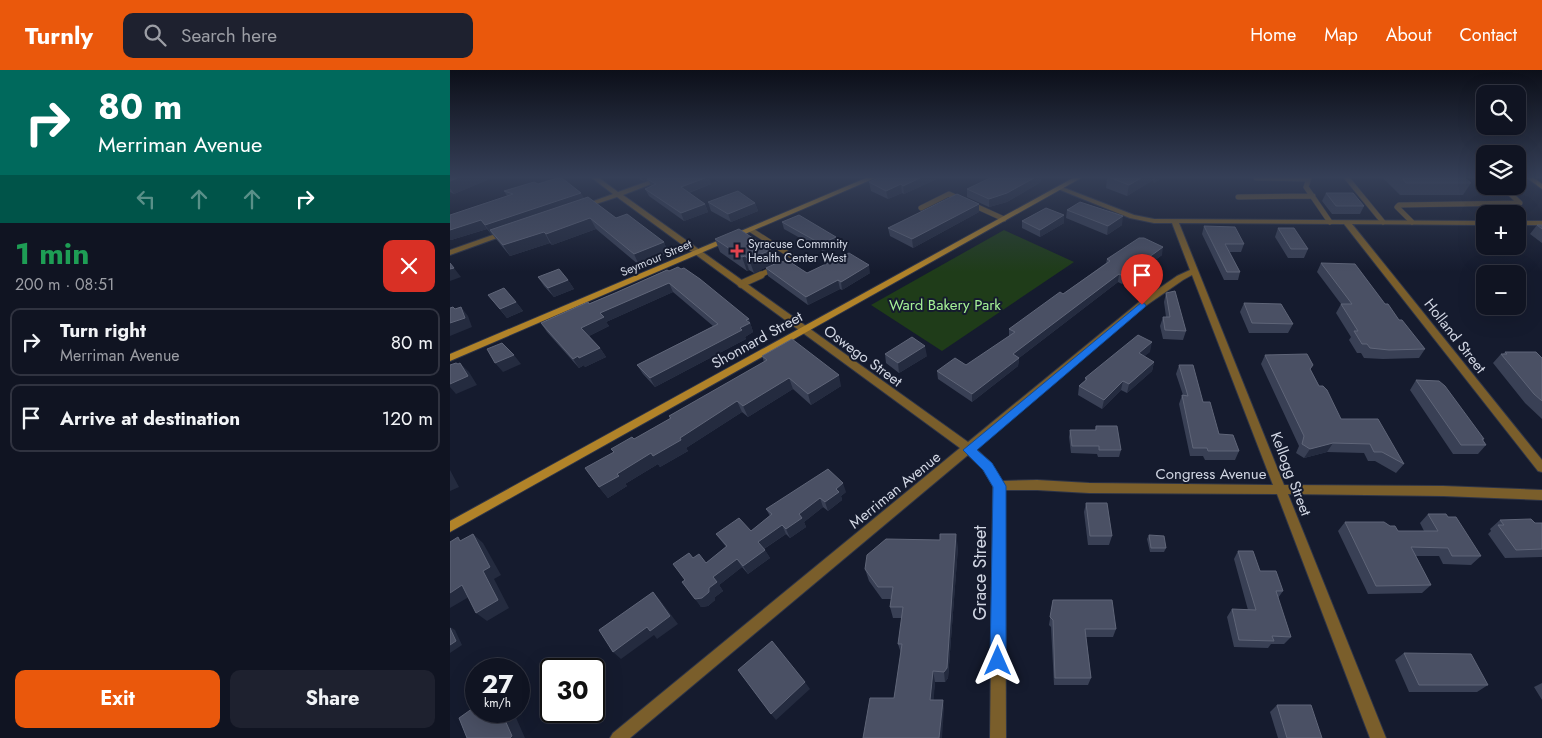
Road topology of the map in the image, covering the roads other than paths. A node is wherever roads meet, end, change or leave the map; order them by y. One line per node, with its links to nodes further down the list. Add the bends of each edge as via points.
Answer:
1 (639, 209): 21 (street, Oswego Street)
2 (799, 209): 19 (street, Seymour Street)
3 (982, 209): 9 (lane)
4 (1022, 209): 9 (street, Shonnard Street)
5 (1113, 209): 10 (street, via 1132,217)
6 (1322, 209): 11 (lane)
7 (1372, 209): 13 (lane)
8 (1400, 209): 14 (lane)
9 (1004, 219): 24 (street, Shonnard Street)
10 (1174, 221): 11 (street); 22 (street, Kellogg Street)
11 (1330, 222): 12 (street)
12 (1346, 222): 13 (street); 27 (street, Holland Street)
13 (1383, 222): 14 (street)
14 (1412, 222): 15 (street)
15 (1476, 223)
16 (1526, 223): 17 (street)
17 (1542, 223)
18 (515, 230): 20 (street)
19 (751, 230): 21 (street, Seymour Street); 23 (lane, via 793,257)
20 (450, 253)
21 (698, 253): 23 (street, Oswego Street); 25 (street, Seymour Street)
22 (1195, 271): 26 (street, Merriman Avenue, via 1142,305); 29 (street, Kellogg Street)
23 (742, 284): 24 (street, Oswego Street)
24 (805, 331): 26 (street, Oswego Street); 31 (street, Shonnard Street)
25 (450, 358)
26 (969, 450): 28 (street, via 987,466); 32 (street, Merriman Avenue)
27 (1542, 468)
28 (999, 486): 29 (street, Congress Avenue); 33 (street, Grace Street)
29 (1280, 489): 30 (street, Congress Avenue); 34 (street, Kellogg Street)
30 (1542, 495)
31 (450, 527)
32 (621, 736)
33 (998, 738)
34 (1378, 738)

